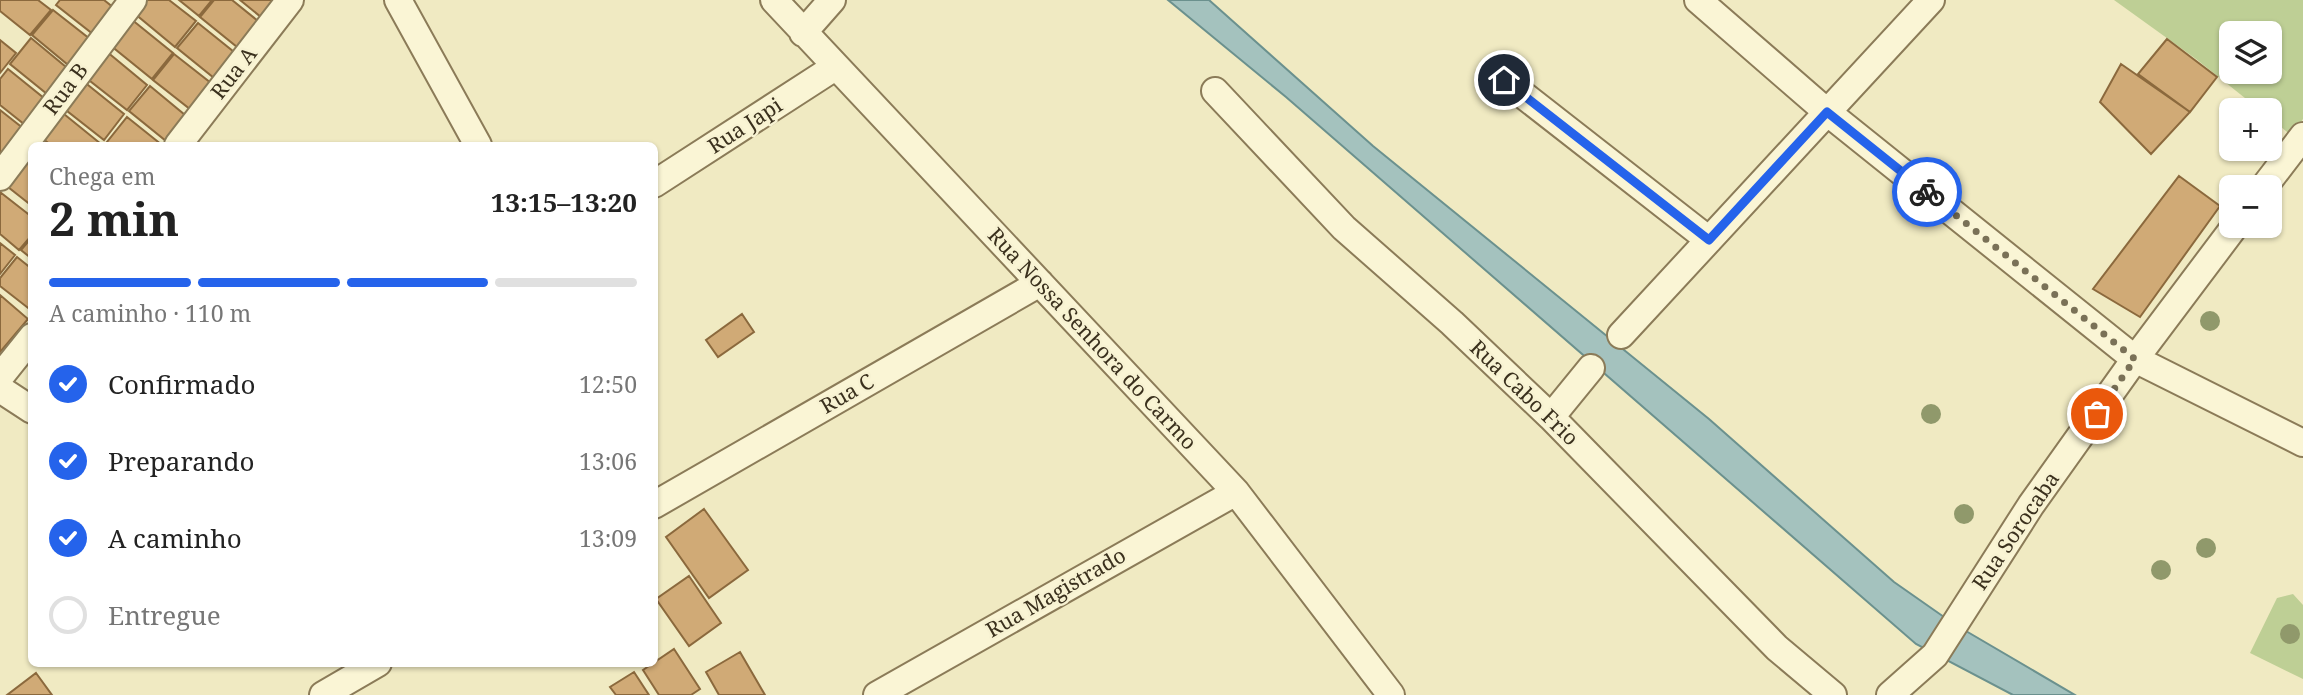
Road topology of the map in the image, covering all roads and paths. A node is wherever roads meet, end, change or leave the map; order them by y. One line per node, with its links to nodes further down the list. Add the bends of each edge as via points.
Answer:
1 (133, 0): 17 (street, Rua B)
2 (290, 0): 14 (street, Rua A)
3 (398, 0): 15 (street)
4 (774, 0): 8 (street, Rua Nossa Senhora do Carmo)
5 (832, 0): 8 (street)
6 (1699, 0): 12 (street)
7 (1931, 0): 12 (street)
8 (803, 33): 9 (street, Rua Nossa Senhora do Carmo)
9 (835, 67): 18 (street, Rua Japi); 21 (street, Rua Nossa Senhora do Carmo)
10 (1504, 80): 20 (street)
11 (1215, 91): 29 (street, Rua Cabo Frio, via 1344,228)
12 (1827, 112): 20 (street); 24 (street)
13 (2303, 136): 16 (street)
14 (180, 142)
15 (476, 142)
16 (2273, 175)
17 (0, 177)
18 (658, 181)
19 (2226, 238): 24 (street, Rua Sorocaba)
20 (1709, 240): 22 (street)
21 (1040, 283): 31 (street, Rua Nossa Senhora do Carmo); 32 (street, Rua C)
22 (1621, 335)
23 (28, 342): 26 (street)
24 (2135, 359): 30 (street); 38 (street, Rua Sorocaba, via 2031,505 1934,655)
25 (1591, 368): 29 (street)
26 (0, 377)
27 (0, 389): 28 (street)
28 (28, 407)
29 (1551, 417): 37 (street, Rua Cabo Frio, via 1777,648)
30 (2303, 443)
31 (1236, 492): 35 (street, Rua Magistrado); 36 (street, Rua Nossa Senhora do Carmo)
32 (658, 503)
33 (371, 667): 34 (street)
34 (323, 695)
35 (877, 695)
36 (1391, 695)
37 (1833, 695)
38 (1890, 695)

